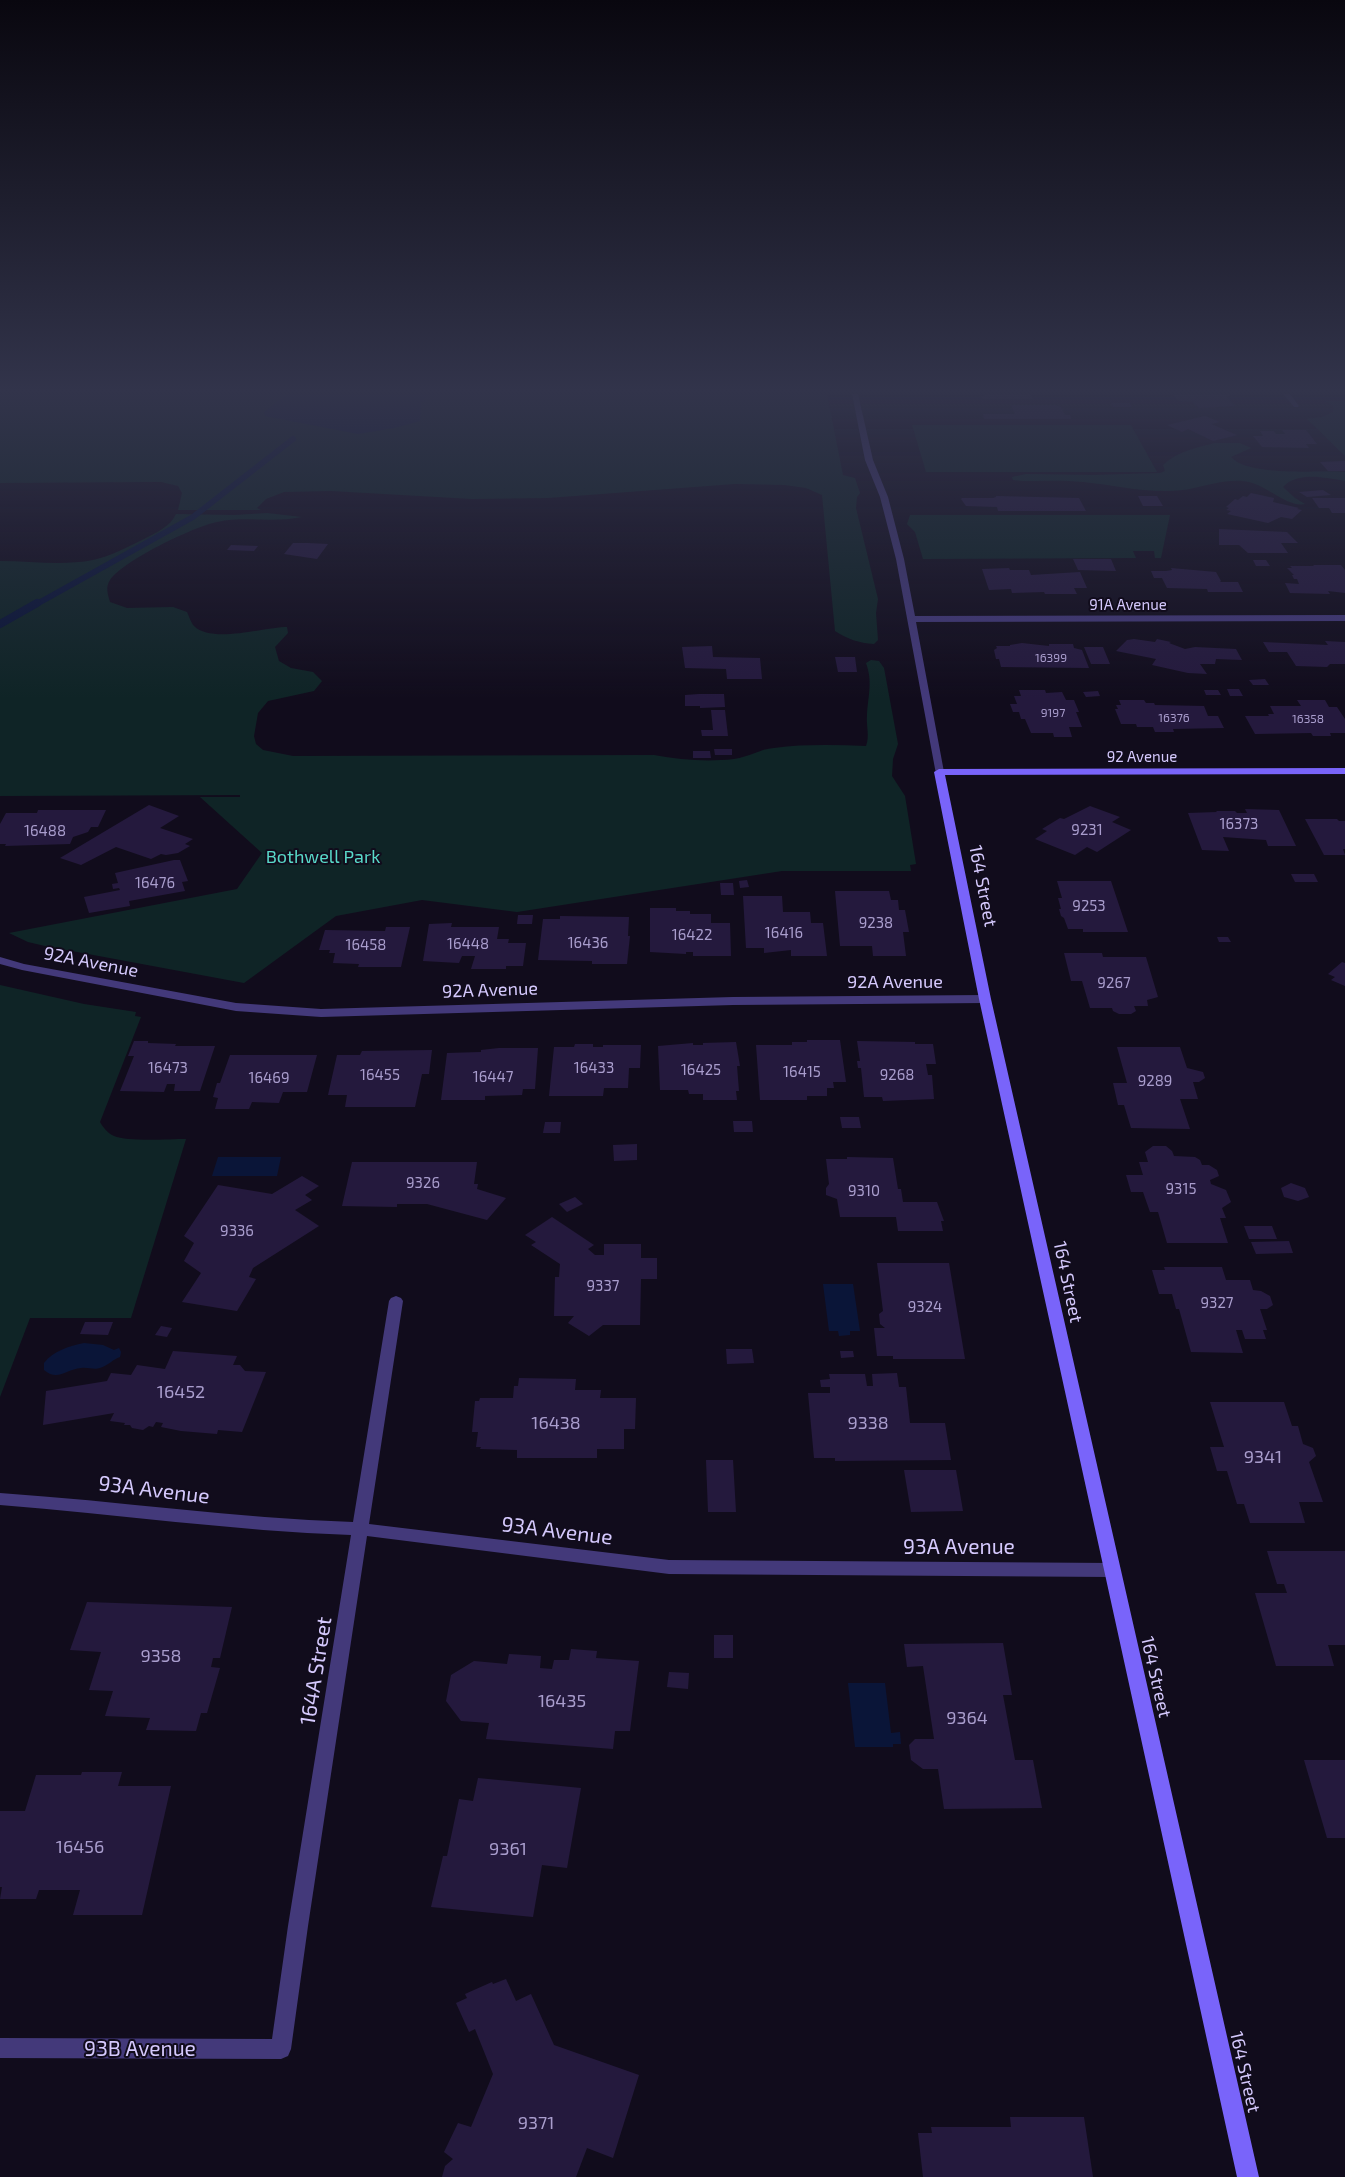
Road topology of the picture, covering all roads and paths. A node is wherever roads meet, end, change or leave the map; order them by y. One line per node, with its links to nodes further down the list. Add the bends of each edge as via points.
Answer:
1 (883, 496): 3 (street, 164 Street)
2 (1345, 618): 3 (street, 91A Avenue)
3 (912, 619): 5 (street, 164 Street)
4 (1345, 771): 5 (street, 92 Avenue)
5 (939, 772): 7 (street, 164 Street)
6 (0, 960): 7 (street, 92A Avenue, via 197,1001 321,1013 776,1000)
7 (985, 999): 11 (street, 164 Street)
8 (396, 1301): 10 (street, 164A Street)
9 (0, 1499): 10 (street, 93A Avenue, via 214,1520)
10 (362, 1529): 11 (street, 93A Avenue, via 669,1567); 13 (street, 164A Street)
11 (1111, 1570): 14 (street, 164 Street)
12 (0, 2048): 13 (street, 93B Avenue)
13 (281, 2049)
14 (1248, 2177)

